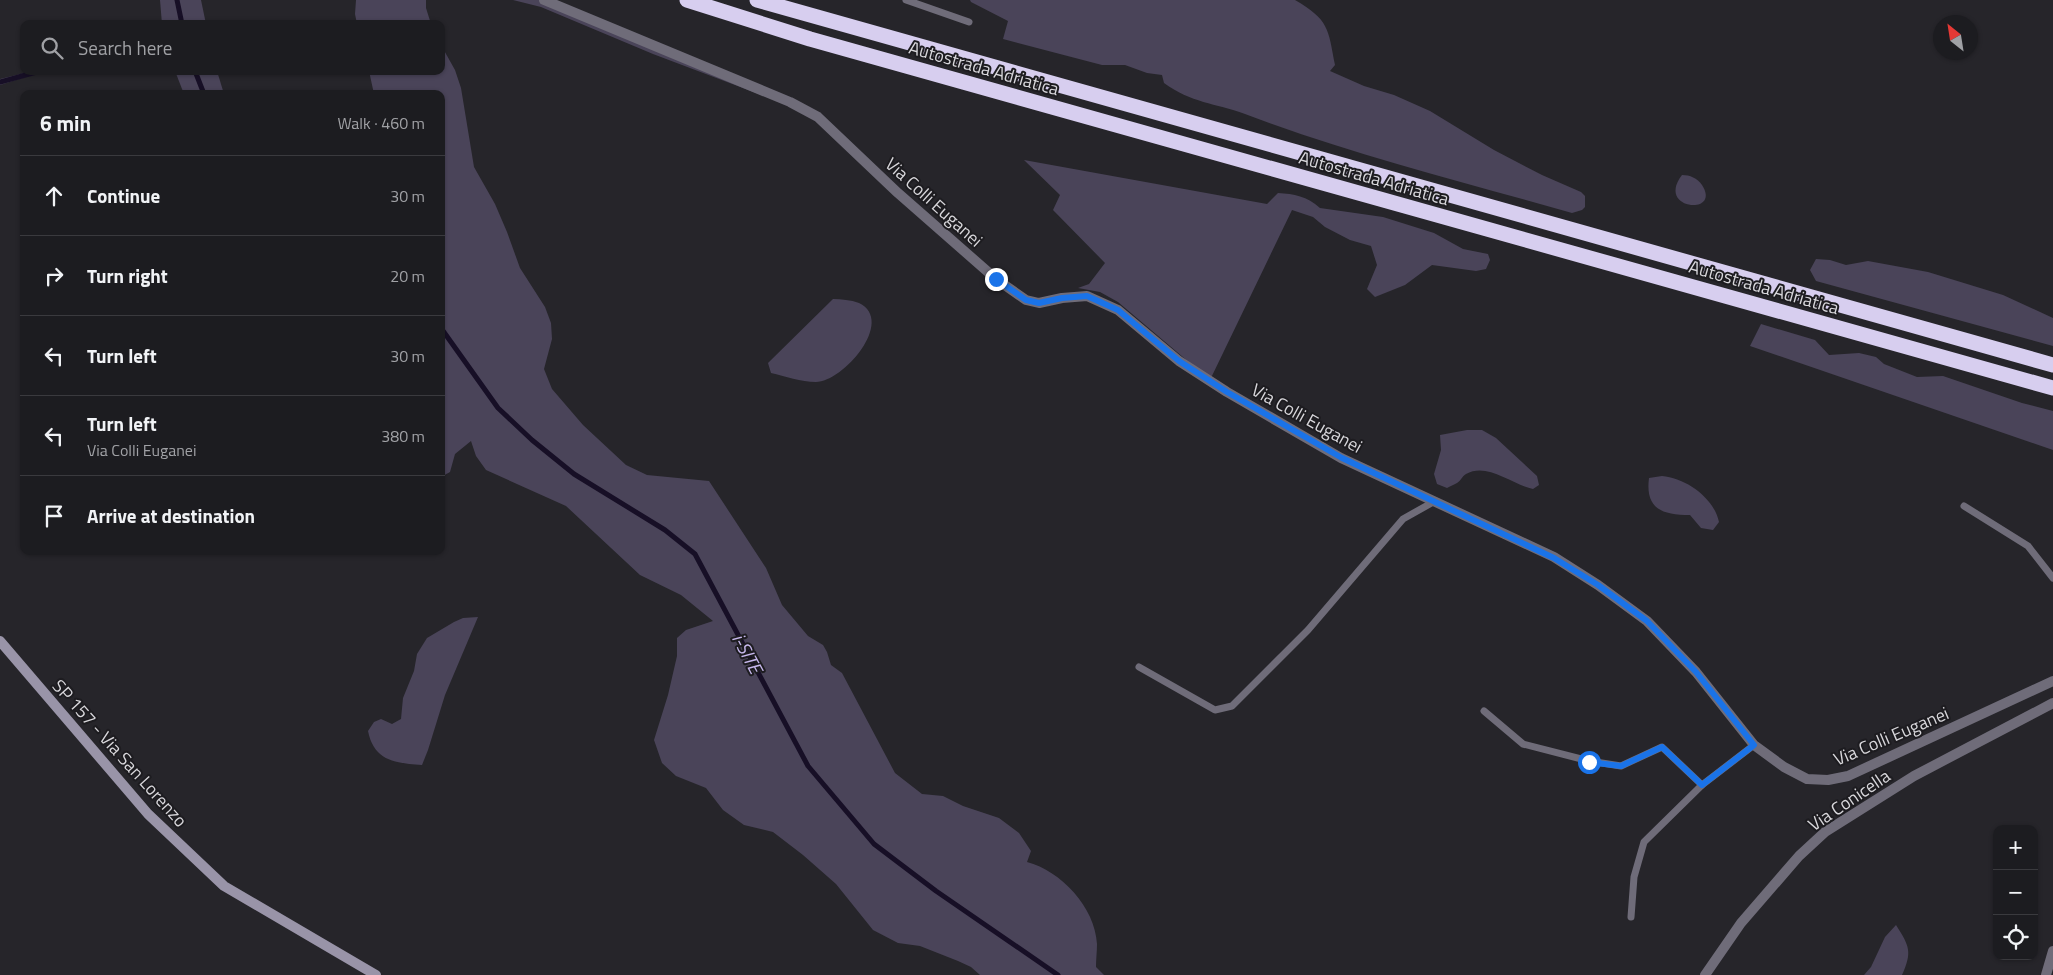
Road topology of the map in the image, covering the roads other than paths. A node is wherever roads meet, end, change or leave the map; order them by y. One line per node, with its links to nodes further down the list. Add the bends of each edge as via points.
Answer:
1 (544, 0): 8 (street, Via Colli Euganei, via 818,116 912,205 996,279 1026,300 1039,303 1087,296 1118,310 1179,361 1227,392 1342,458)
2 (687, 0): 7 (highway, Autostrada Adriatica, via 819,41)
3 (757, 0): 6 (highway, Autostrada Adriatica)
4 (906, 0): 5 (lane)
5 (969, 22)
6 (2053, 365)
7 (2053, 388)
8 (1435, 501): 12 (lane, via 1403,519 1308,630 1232,706 1215,710); 16 (street, Via Colli Euganei, via 1554,558 1647,621 1696,672)
9 (1964, 506): 10 (lane, via 2028,546)
10 (2053, 578)
11 (0, 641): 20 (main road, SP 157 - Via San Lorenzo, via 148,814 224,886)
12 (1139, 667)
13 (2053, 681): 16 (street, Via Colli Euganei, via 1848,776 1808,779 1784,767)
14 (2053, 703): 21 (street, Via Conicella, via 1914,776 1825,832 1799,856 1741,923)
15 (1484, 711): 17 (lane, via 1523,744 1589,762 1621,766 1662,747)
16 (1754, 745): 17 (lane)
17 (1702, 785): 18 (lane, via 1644,842 1634,877)
18 (1631, 917)
19 (2053, 951): 22 (street)
20 (376, 975)
21 (1705, 975)
22 (2046, 975)

